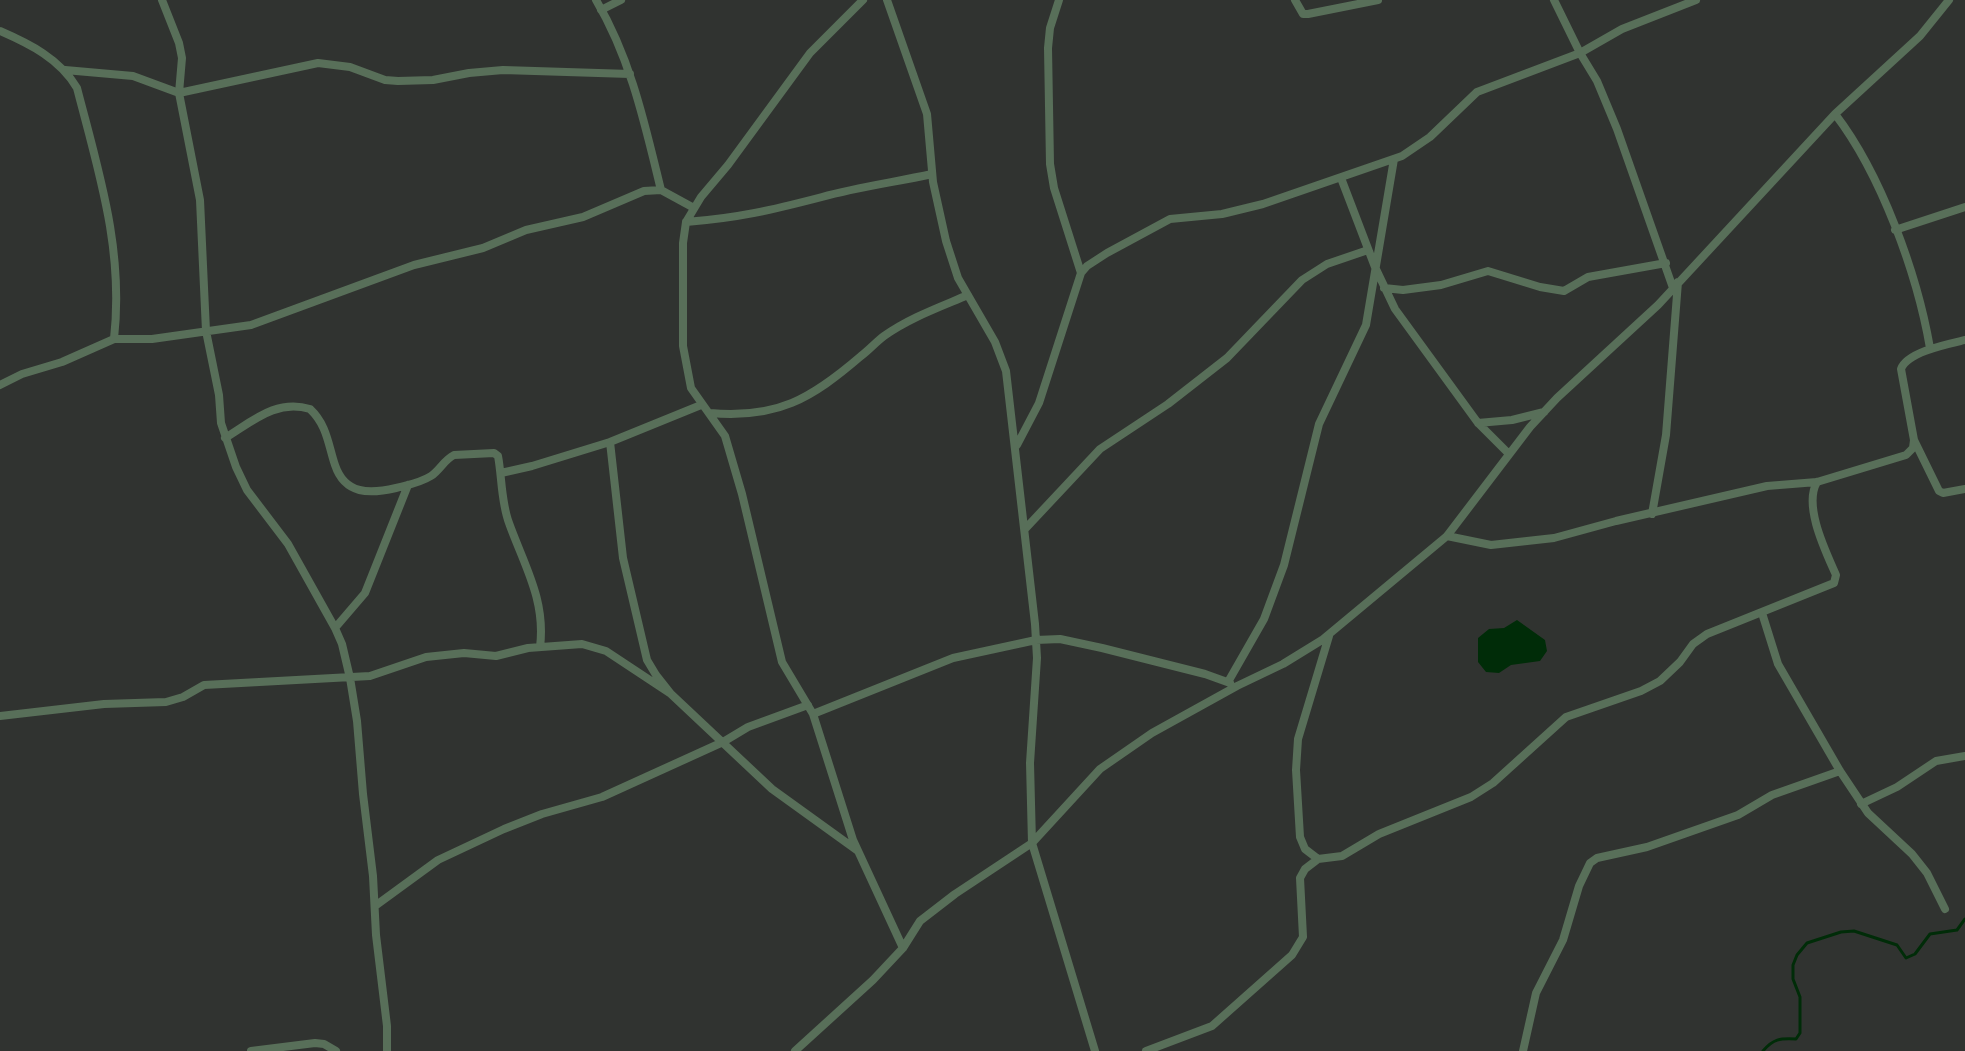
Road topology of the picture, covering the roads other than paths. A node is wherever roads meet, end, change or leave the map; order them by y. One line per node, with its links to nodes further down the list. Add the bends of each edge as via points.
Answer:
1 (162, 0): 17 (street, via 182,58)
2 (596, 0): 12 (street)
3 (621, 0): 12 (street)
4 (863, 0): 24 (street, via 810,53)
5 (887, 0): 20 (street, via 927,114)
6 (1059, 0): 30 (street, via 1048,48 1050,164)
7 (1295, 0): 8 (street, via 1303,14)
8 (1378, 0)
9 (1554, 0): 14 (street)
10 (1696, 0): 14 (street, via 1622,29)
11 (1949, 0): 18 (street, via 1920,36)
12 (601, 10): 16 (street)
13 (0, 31): 15 (street, via 32,45)
14 (1580, 53): 19 (street, via 1477,92 1417,148); 28 (street, via 1617,129)
15 (65, 70): 17 (street, via 133,76); 35 (street, via 77,88 111,222 118,305)
16 (630, 74): 17 (street, via 503,70 398,81 318,63); 22 (street)
17 (179, 93): 34 (street, via 200,200)
18 (1835, 114): 26 (street, via 1867,161); 31 (street)
19 (1394, 159): 21 (street); 29 (street)
20 (932, 174): 25 (street, via 749,216); 33 (street, via 946,241)
21 (1341, 178): 27 (street); 30 (street, via 1222,214 1170,219)
22 (661, 190): 24 (street); 34 (street, via 414,265 251,325)
23 (1965, 207): 26 (street)
24 (694, 208): 25 (street)
25 (686, 222): 39 (street, via 683,346 691,388)
26 (1895, 230): 37 (street)
27 (1368, 250): 29 (street); 53 (street, via 1327,264 1302,280 1227,358 1100,449)
28 (1666, 263): 31 (street); 32 (street, via 1588,277 1564,291 1488,271 1441,285)
29 (1375, 267): 32 (street); 61 (street, via 1370,312 1319,424 1284,565)
30 (1081, 273): 46 (street, via 1039,403)
31 (1676, 285): 40 (street); 52 (street, via 1666,435)
32 (1384, 288): 42 (street)
33 (968, 295): 41 (street, via 884,336 801,400 741,416); 46 (street, via 1006,371)
34 (206, 331): 35 (street); 43 (street)
35 (114, 339): 38 (street)
36 (1965, 340): 37 (street)
37 (1930, 348): 44 (street, via 1907,359 1901,369)
38 (0, 385)
39 (701, 405): 41 (street); 45 (street)
40 (1545, 411): 42 (street); 47 (street)
41 (710, 413): 63 (street, via 725,436 742,494 782,662)
42 (1478, 423): 47 (street)
43 (225, 438): 50 (street, via 264,413 301,406 316,415 338,473 352,488 370,493); 56 (street, via 247,490 288,544)
44 (1914, 440): 49 (street, via 1906,455); 51 (street, via 1939,491)
45 (610, 442): 48 (street); 62 (street, via 623,558 647,660)
46 (1016, 447): 53 (street)
47 (1509, 454): 54 (street)
48 (501, 473): 50 (street, via 494,453 454,455 432,476); 59 (street, via 509,524 538,595)
49 (1817, 482): 52 (street, via 1767,486); 55 (street, via 1812,495 1820,540 1836,580)
50 (408, 485): 56 (street, via 365,593)
51 (1965, 489)
52 (1652, 514): 54 (street, via 1518,543 1477,544)
53 (1025, 529): 58 (street)
54 (1447, 536): 57 (street)
55 (1762, 613): 68 (street, via 1778,664); 72 (street, via 1707,634 1669,674 1641,691 1566,717 1471,797 1379,834 1342,856)
56 (335, 628): 60 (street)
57 (1330, 634): 61 (street, via 1283,664); 72 (street, via 1298,739 1296,770 1300,837)
58 (1036, 640): 61 (street, via 1074,642); 64 (street, via 953,658); 70 (street)
59 (540, 647): 60 (street, via 496,656 426,657); 62 (street, via 593,646)
60 (350, 678): 65 (street, via 204,685 166,702); 73 (street)
61 (1232, 684): 70 (street, via 1100,769)
62 (671, 694): 66 (street)
63 (808, 705): 64 (street); 66 (street)
64 (813, 714): 71 (street)
65 (0, 716)
66 (723, 742): 71 (street, via 772,789); 73 (street, via 602,797 491,834 438,860)
67 (1965, 756): 69 (street, via 1936,761)
68 (1840, 771): 69 (street); 82 (street, via 1772,795 1738,815 1590,863 1563,940 1536,993)
69 (1861, 804): 74 (street, via 1927,873)
70 (1032, 843): 75 (street, via 920,921); 80 (street)
71 (858, 852): 75 (street)
72 (1318, 859): 81 (street, via 1300,878 1303,937 1292,955 1212,1026)
73 (375, 906): 78 (street)
74 (1945, 909)
75 (903, 948): 79 (street)
76 (251, 1051): 77 (street, via 315,1043)
77 (336, 1051)
78 (387, 1051)
79 (795, 1051)
80 (1095, 1051)
81 (1146, 1051)
82 (1523, 1051)

